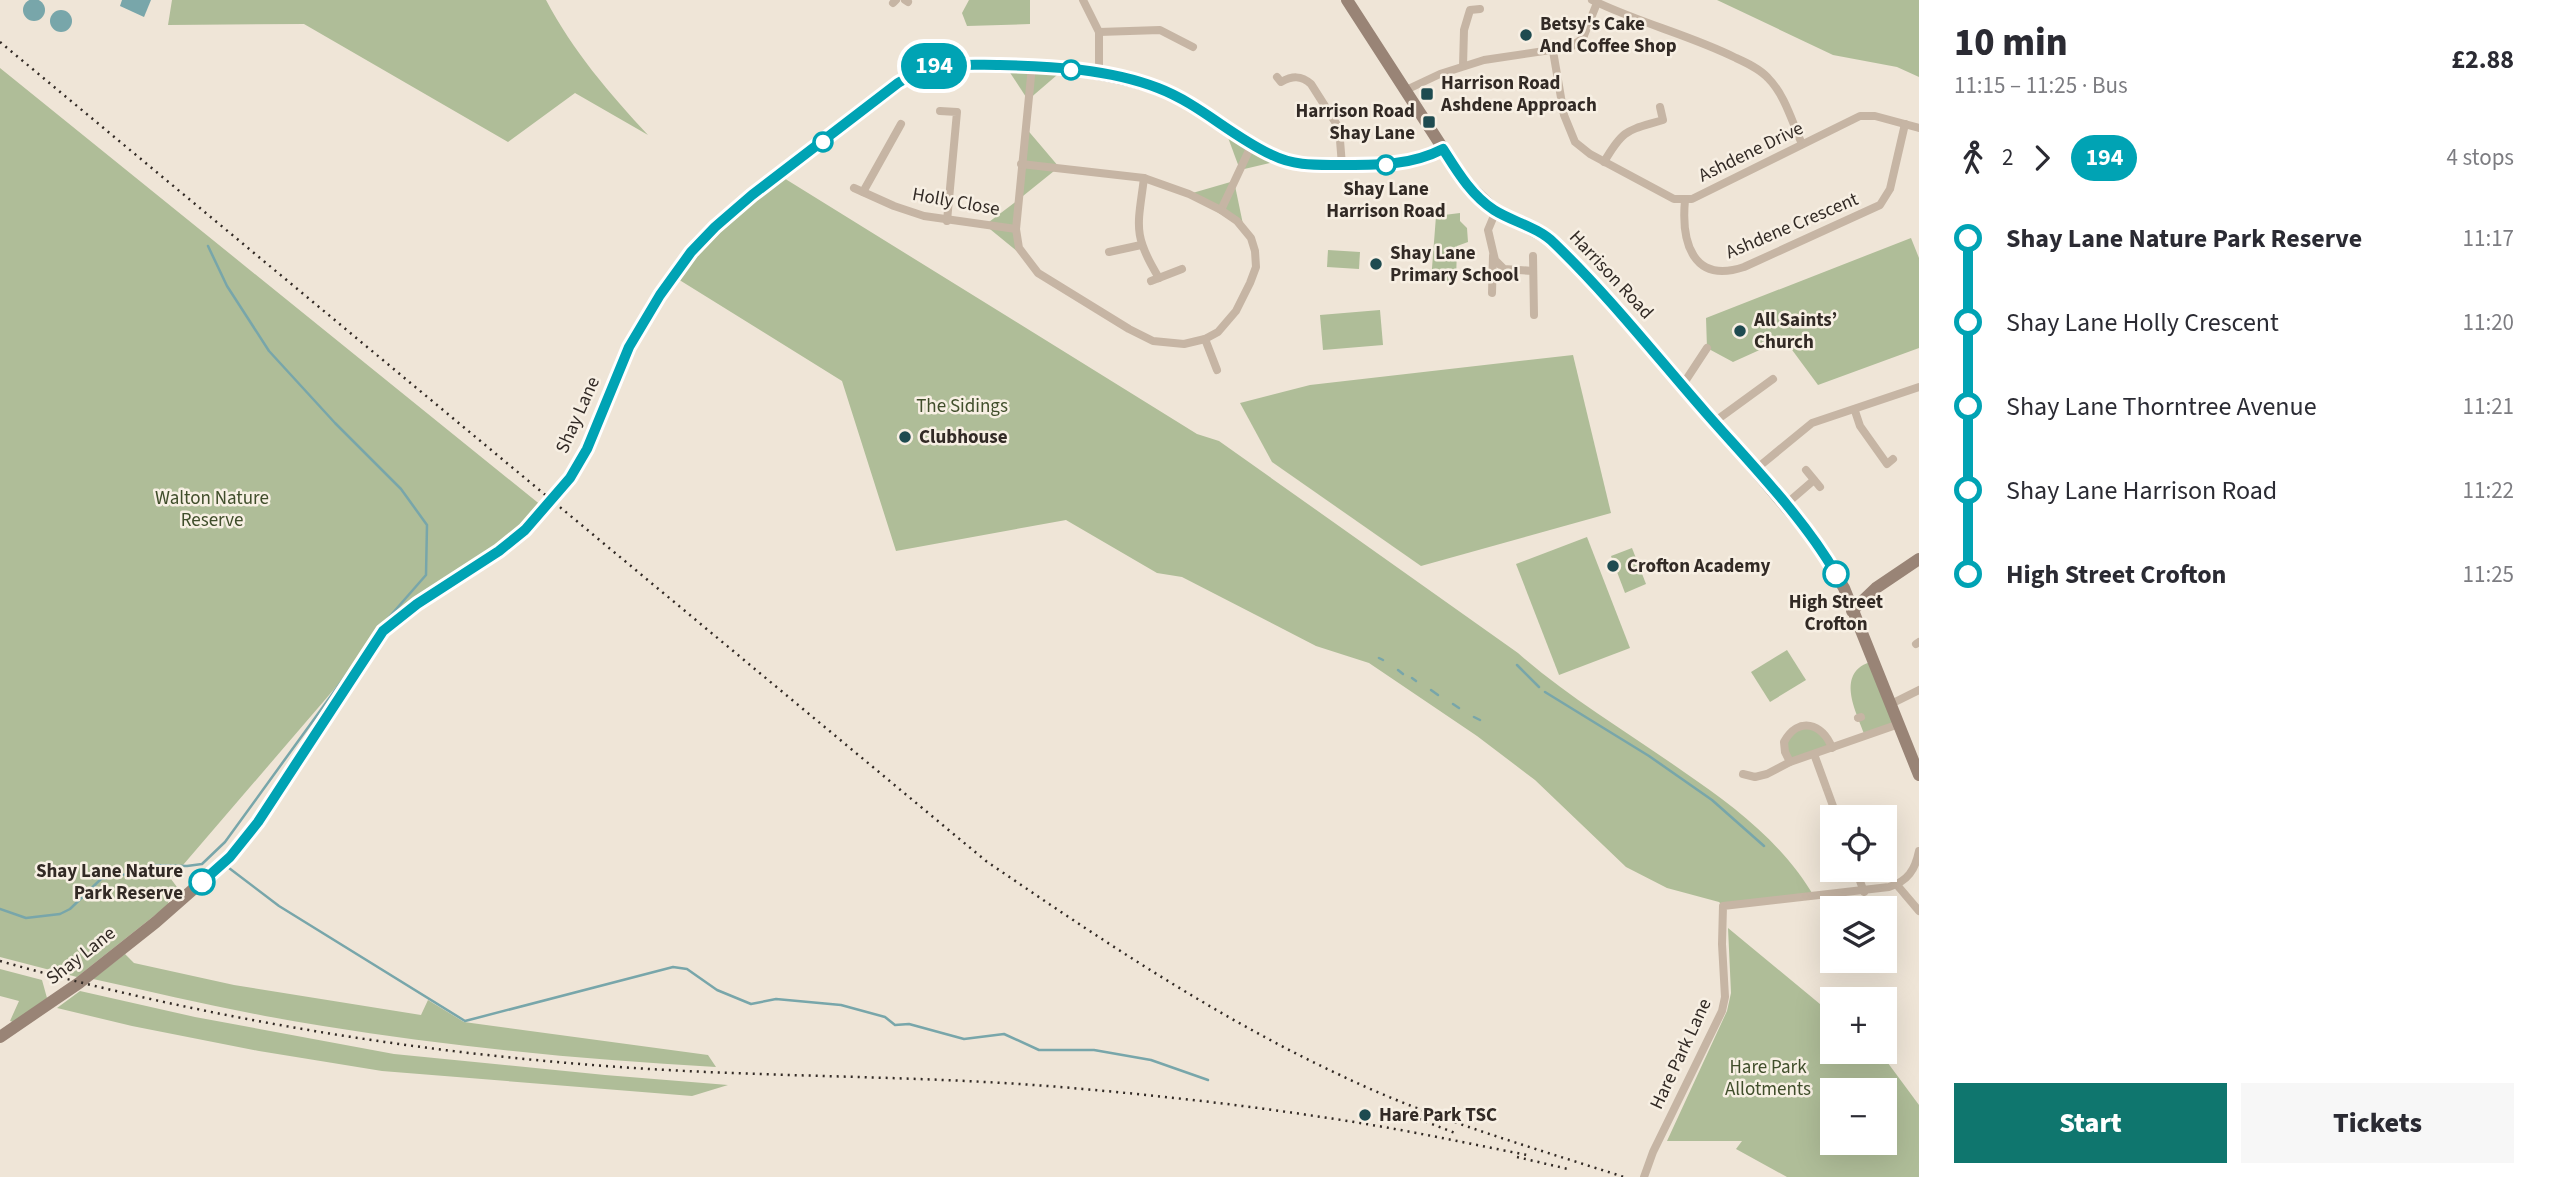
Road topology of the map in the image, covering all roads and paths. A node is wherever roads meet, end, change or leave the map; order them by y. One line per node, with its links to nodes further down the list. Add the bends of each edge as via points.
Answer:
1 (1083, 0): 5 (street)
2 (1347, 0): 12 (main road, Harrison Road)
3 (1595, 1): 7 (street, via 1583,38 1572,47); 21 (street, via 1711,46 1766,75 1778,89)
4 (1480, 9): 9 (street, via 1466,7)
5 (1099, 32): 6 (street, via 1160,30); 10 (street)
6 (1193, 46)
7 (1553, 51): 9 (street); 23 (street, Ashdene Drive, via 1571,137)
8 (1032, 66): 10 (main road, Shay Lane); 24 (street); 70 (main road, Shay Lane, via 953,64 914,73 715,227 691,252 646,317 587,449 543,512 499,551 383,631 258,822 230,857 79,983)
9 (1463, 66): 12 (street)
10 (1099, 74): 20 (main road, Shay Lane, via 1181,97)
11 (1277, 77): 25 (street, via 1281,82 1295,77 1311,84 1339,128)
12 (1406, 90): 22 (main road, Harrison Road)
13 (1660, 107): 23 (street, via 1663,120 1626,132)
14 (940, 111): 32 (street, via 957,112)
15 (901, 124): 18 (street)
16 (1905, 124): 17 (street, Ashdene Drive); 21 (street, Ashdene Drive, via 1860,116); 29 (street, Ashdene Crescent, via 1890,189 1880,205 1744,267 1721,273 1697,262 1688,238)
17 (1919, 128)
18 (895, 134): 19 (street); 28 (street)
19 (904, 138)
20 (1252, 144): 25 (main road, Shay Lane, via 1292,163); 30 (street)
21 (1802, 144): 29 (street, Ashdene Drive)
22 (1443, 149): 25 (main road, Shay Lane, via 1402,163); 31 (main road, Harrison Road, via 1464,181)
23 (1604, 162): 29 (street, Ashdene Drive, via 1674,199)
24 (1021, 164): 26 (street); 33 (street)
25 (1342, 165)
26 (1144, 178): 30 (street); 34 (street, via 1138,224)
27 (854, 188): 28 (street, Holly Close)
28 (863, 192): 32 (street, Holly Close)
29 (1685, 200)
30 (1221, 210): 42 (street, via 1251,239 1255,267 1236,311 1218,332)
31 (1496, 211): 36 (street, via 1488,230); 46 (main road, Harrison Road, via 1552,241)
32 (947, 220): 33 (street, Holly Close)
33 (1016, 229): 42 (street, via 1019,248 1038,273 1129,329 1163,343)
34 (1141, 245): 35 (street); 38 (street, via 1155,279)
35 (1109, 252)
36 (1493, 253): 39 (street, via 1504,269); 40 (street)
37 (1533, 256): 39 (street)
38 (1182, 269)
39 (1533, 271): 41 (street)
40 (1492, 293)
41 (1534, 315)
42 (1205, 339): 44 (street)
43 (1707, 348): 46 (street)
44 (1217, 370)
45 (1773, 379): 49 (street)
46 (1682, 386): 49 (main road, Harrison Road)
47 (1919, 387): 48 (street)
48 (1855, 411): 50 (street, via 1887,464); 51 (street, via 1812,423)
49 (1714, 422): 51 (main road, Harrison Road)
50 (1894, 458)
51 (1756, 469): 53 (main road, Harrison Road)
52 (1806, 470): 53 (street, via 1817,484)
53 (1785, 505): 55 (main road, Harrison Road, via 1829,561)
54 (1919, 559): 55 (main road)
55 (1852, 611): 57 (main road, Harrison Road)
56 (1919, 690): 57 (street)
57 (1891, 704): 58 (main road, Harrison Road)
58 (1899, 724): 59 (street); 63 (main road, Harrison Road)
59 (1832, 748): 60 (street); 61 (street, via 1817,727 1803,726 1784,742)
60 (1814, 754): 61 (street); 64 (street)
61 (1788, 764): 62 (street, via 1757,781)
62 (1743, 774)
63 (1919, 775)
64 (1833, 805)
65 (1919, 851): 67 (street, via 1913,872)
66 (1860, 882): 68 (street)
67 (1897, 885): 68 (street, Hare Park Lane); 69 (street)
68 (1864, 892): 71 (street, Hare Park Lane, via 1723,906 1722,1011)
69 (1919, 911)
70 (0, 1037)
71 (1646, 1173)

